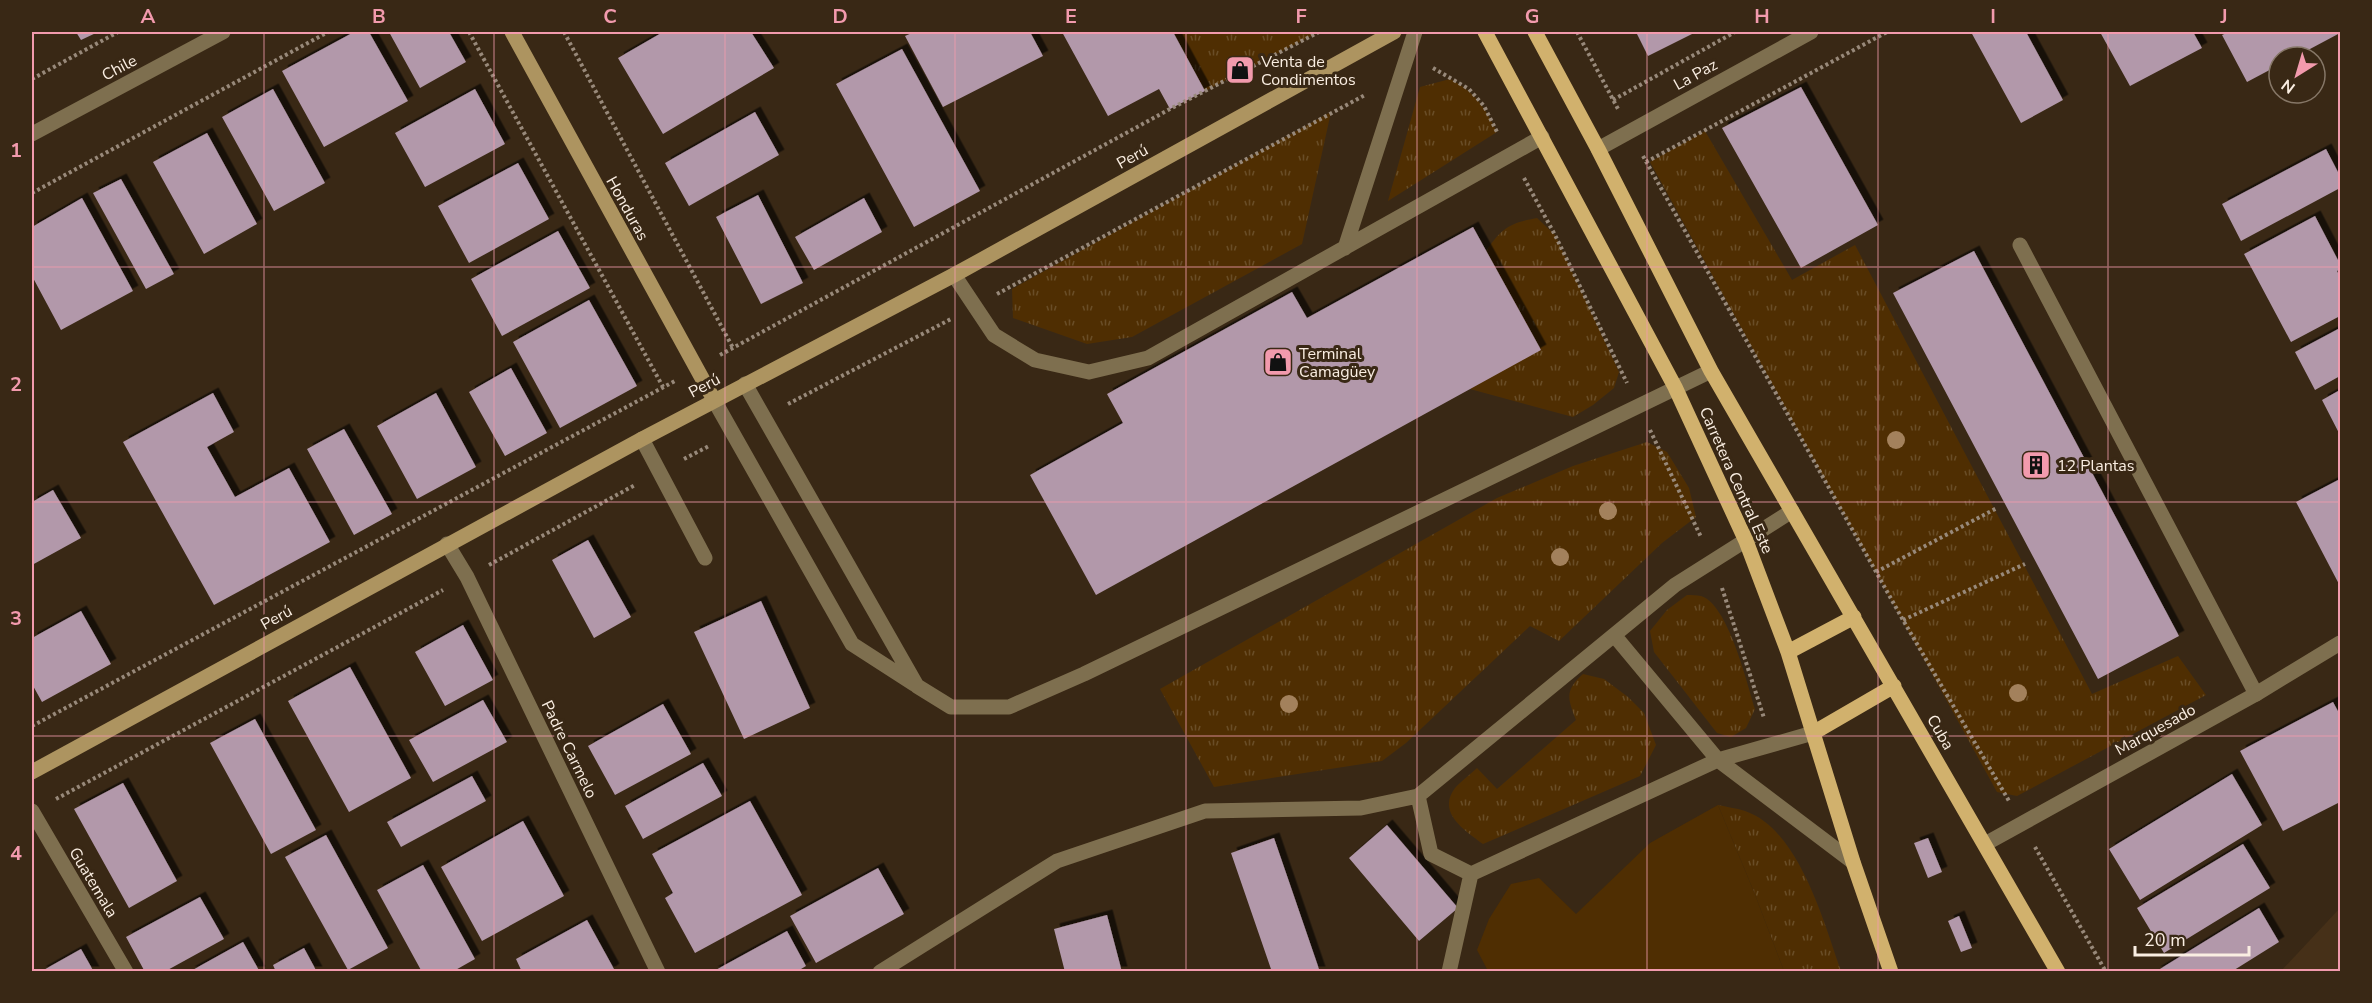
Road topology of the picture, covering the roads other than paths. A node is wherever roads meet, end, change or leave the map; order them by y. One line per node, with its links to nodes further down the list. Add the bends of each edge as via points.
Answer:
1 (223, 32): 8 (street, Chile)
2 (512, 32): 17 (street, Honduras)
3 (1394, 32): 13 (street, Perú)
4 (1414, 32): 12 (street)
5 (1485, 32): 9 (main road, Carretera Central Este)
6 (1535, 32): 10 (main road, Carretera Central Este)
7 (1811, 32): 10 (street, La Paz)
8 (32, 134)
9 (1542, 137): 12 (street); 16 (main road, Carretera Central Este)
10 (1598, 149): 14 (main road, Carretera Central Este)
11 (2020, 245): 29 (street)
12 (1345, 248): 13 (street, via 1148,358 1089,372 1035,360 994,335)
13 (954, 275): 15 (street, Perú)
14 (1711, 371): 16 (street); 19 (main road, Carretera Central Este)
15 (745, 384): 17 (street, Perú); 27 (street)
16 (1675, 387): 20 (main road, Carretera Central Este); 27 (street, via 1009,707 951,707)
17 (714, 400): 18 (street, Perú); 27 (street, via 852,644)
18 (642, 438): 21 (street, Perú); 22 (street)
19 (1792, 511): 20 (street); 23 (main road, Cuba)
20 (1746, 541): 24 (street, via 1675,585); 26 (main road, Carretera Central Este)
21 (447, 544): 32 (street, Perú); 39 (street, Padre Carmelo, via 467,577)
22 (705, 558)
23 (1854, 617): 26 (main road); 28 (main road, Cuba)
24 (1614, 635): 31 (street); 33 (street)
25 (2340, 643): 29 (street, Marquesado)
26 (1788, 652): 30 (main road, Carretera Central Este)
27 (917, 686)
28 (1894, 686): 30 (main road); 35 (main road, Cuba)
29 (2256, 694): 35 (street, Marquesado)
30 (1813, 733): 31 (street); 36 (main road, Carretera Central Este)
31 (1718, 760): 36 (street); 37 (street)
32 (32, 772)
33 (1418, 796): 37 (street, via 1431,854); 40 (street, via 1361,808 1205,811 1056,861)
34 (32, 812): 38 (street, Guatemala)
35 (1985, 844): 43 (main road, Cuba)
36 (1853, 862): 42 (main road, Carretera Central Este)
37 (1471, 874): 41 (street)
38 (126, 972)
39 (658, 972)
40 (880, 972)
41 (1449, 972)
42 (1891, 972)
43 (2058, 972)

